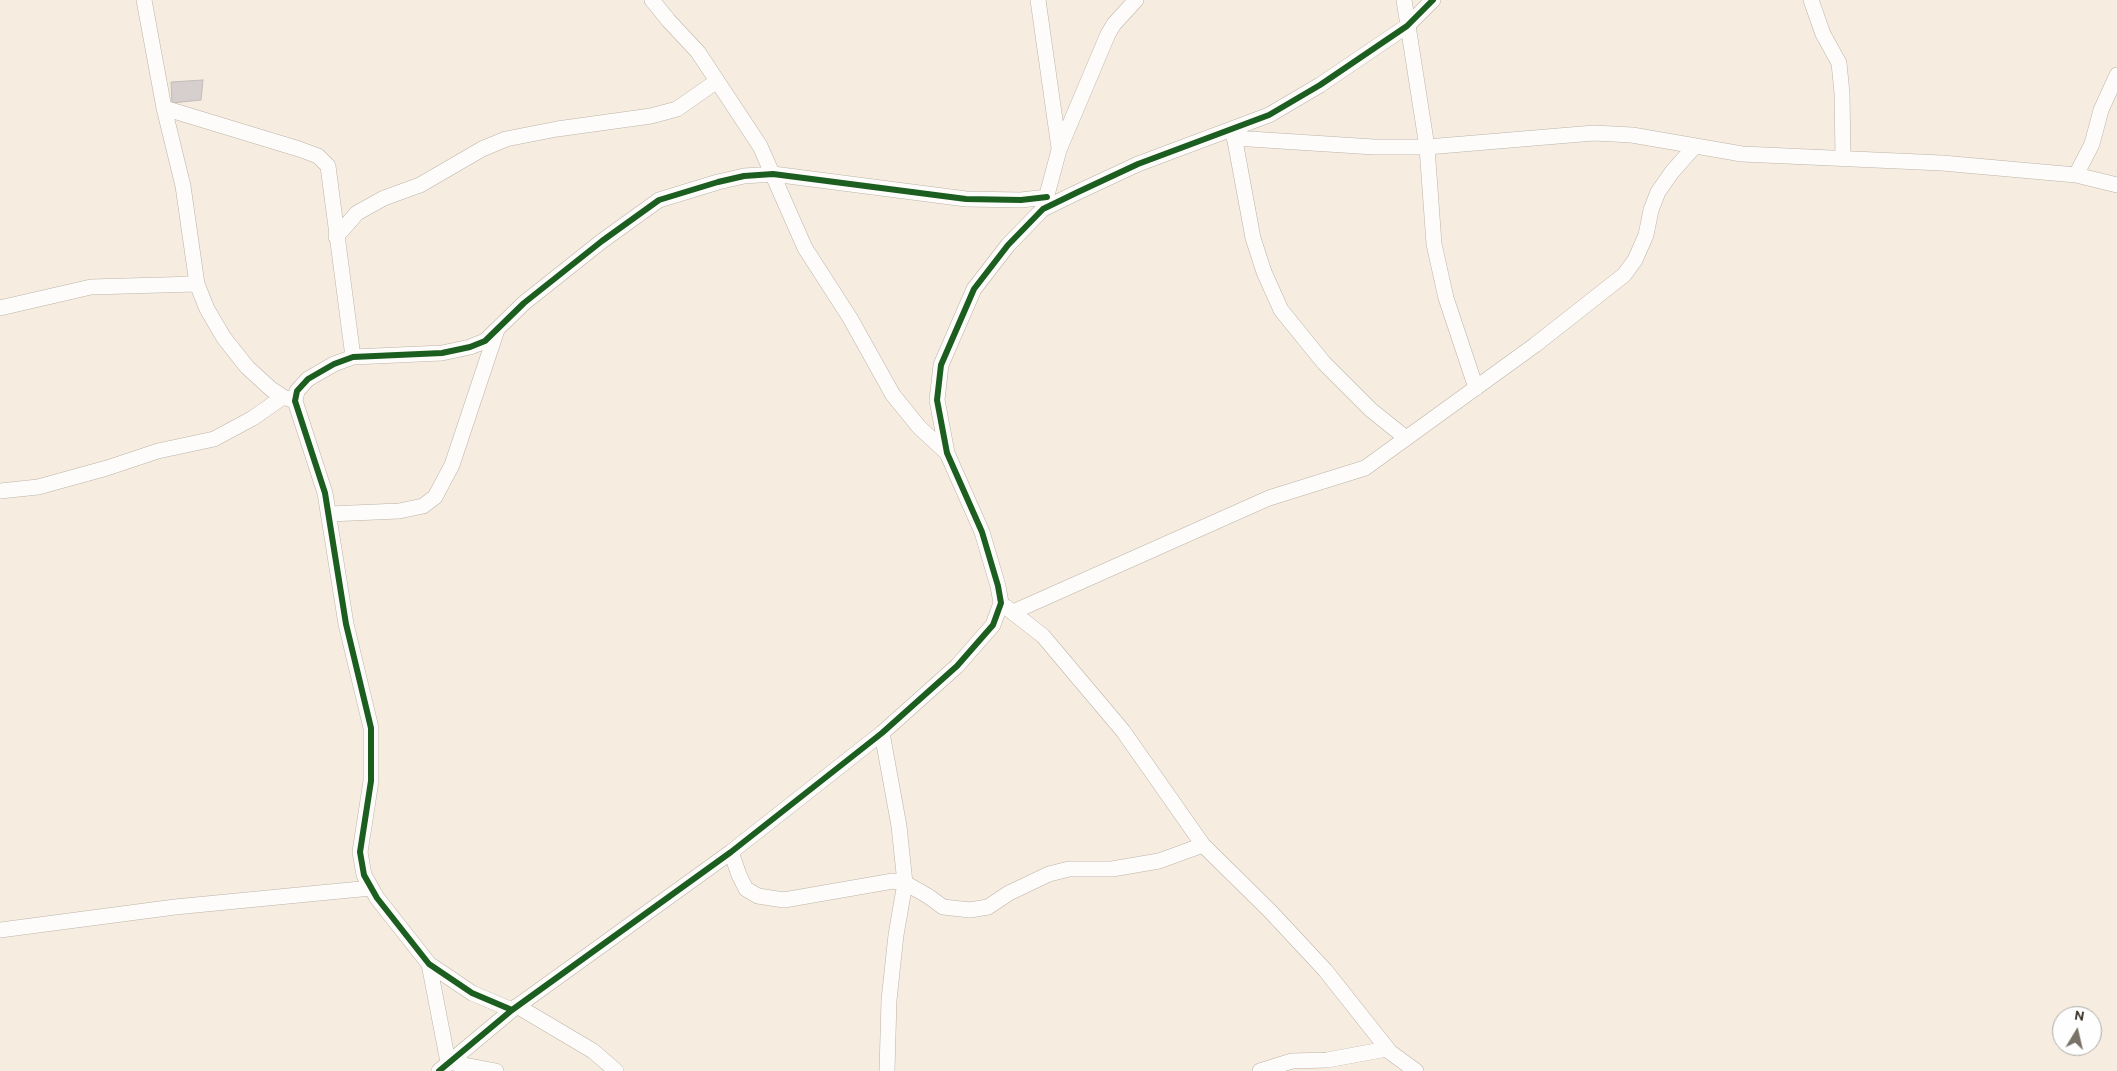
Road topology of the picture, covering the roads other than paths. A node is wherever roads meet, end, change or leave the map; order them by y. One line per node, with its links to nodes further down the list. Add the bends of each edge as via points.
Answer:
1 (144, 0): 11 (street)
2 (652, 0): 10 (street, via 698,52)
3 (1038, 0): 15 (street)
4 (1136, 0): 15 (street, via 1108,34)
5 (1404, 0): 8 (street)
6 (1433, 0): 8 (street)
7 (1811, 0): 16 (street, via 1823,34 1839,63)
8 (1407, 26): 12 (street, via 1320,85); 14 (street)
9 (2117, 75): 18 (street, via 2101,110 2092,144)
10 (717, 81): 17 (street, via 760,146); 21 (street, via 677,109 506,139 482,149 420,185 384,198 357,213)
11 (164, 108): 21 (street, via 318,156 328,166); 22 (street, via 183,186)
12 (1233, 133): 14 (street, via 1374,147); 20 (street, via 1138,164); 28 (street, via 1253,238 1280,310 1324,363 1371,410)
13 (1695, 146): 14 (street, via 1632,135 1594,133); 16 (street, via 1742,154); 26 (street, via 1658,192 1646,235 1624,275)
14 (1427, 147): 26 (street, via 1437,260)
15 (1059, 150): 20 (street)
16 (1843, 158): 18 (street)
17 (774, 174): 20 (street, via 966,199); 24 (street, via 744,176 659,200 524,303); 29 (street, via 805,248 850,318 893,395 919,427)
18 (2076, 175): 19 (street)
19 (2117, 185)
20 (1045, 204): 29 (street, via 974,289 941,365 937,400)
21 (336, 237): 25 (street)
22 (197, 284): 23 (street, via 91,287); 27 (street, via 224,338 247,367 271,389)
23 (0, 308)
24 (498, 328): 25 (street, via 485,341 442,353); 31 (street, via 452,465 435,497 423,506 399,511)
25 (353, 357): 27 (street, via 308,379)
26 (1476, 388): 28 (street)
27 (289, 399): 30 (street, via 214,440 158,451 38,487); 31 (street, via 325,493)
28 (1406, 438): 32 (street, via 1365,468 1269,498)
29 (947, 453): 32 (street, via 982,532)
30 (0, 491)
31 (329, 514): 37 (street, via 346,624 371,728 371,781 360,852 364,875)
32 (1007, 607): 33 (street, via 957,666); 34 (street, via 1043,636 1124,731)
33 (882, 733): 35 (street); 36 (street)
34 (1203, 845): 36 (street, via 1159,860 1049,874 988,907 970,910 943,907); 41 (street, via 1325,970)
35 (731, 852): 36 (street, via 746,889 758,896 784,900 893,881); 40 (street)
36 (906, 883): 45 (street, via 889,1000)
37 (371, 888): 38 (street, via 175,907); 39 (street)
38 (0, 930)
39 (429, 964): 40 (street, via 472,993); 42 (street)
40 (514, 1008): 42 (street); 44 (street, via 593,1051)
41 (1388, 1049): 46 (street, via 1327,1060 1292,1061); 47 (street)
42 (444, 1066): 43 (street)
43 (496, 1071)
44 (616, 1071)
45 (886, 1071)
46 (1260, 1071)
47 (1416, 1071)

